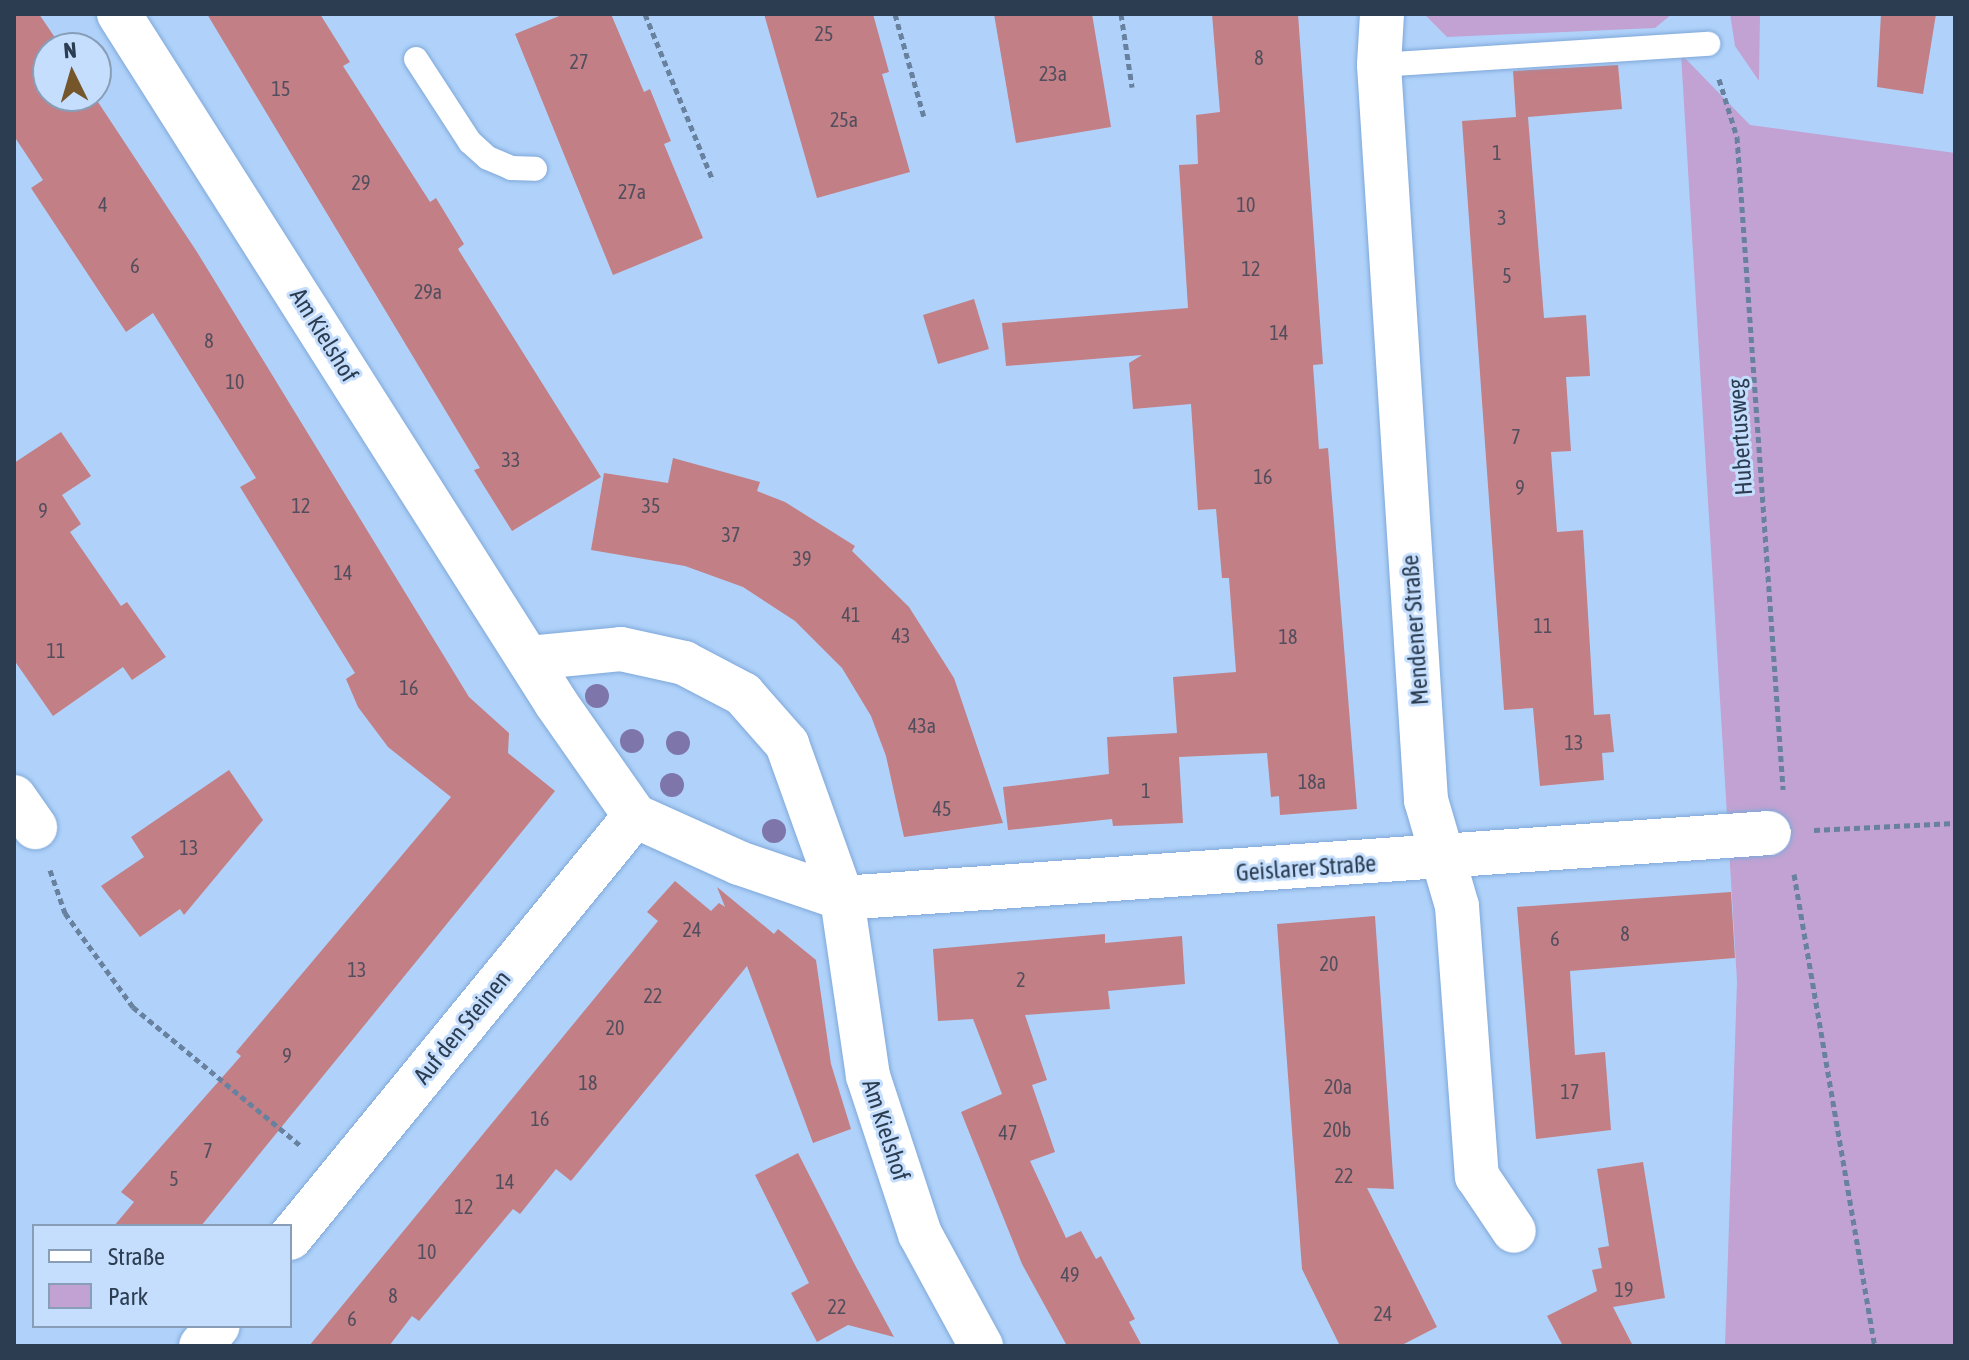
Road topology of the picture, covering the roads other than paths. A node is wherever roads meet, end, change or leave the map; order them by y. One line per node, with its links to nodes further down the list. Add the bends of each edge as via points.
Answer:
1 (119, 14): 7 (street, Am Kielshof)
2 (1382, 14): 5 (street, Mendener Straße)
3 (1708, 44): 5 (lane)
4 (416, 59): 6 (lane, via 479,150 511,168)
5 (1379, 65): 10 (street, Mendener Straße, via 1426,800)
6 (535, 169)
7 (529, 658): 8 (street, Am Kielshof); 11 (street, Am Kielshof, via 621,649 684,663 743,694 787,744)
8 (635, 816): 11 (street, via 739,863); 13 (street, Auf den Steinen)
9 (1787, 832): 10 (street, Geislarer Straße)
10 (1443, 859): 11 (street, Geislarer Straße); 12 (street, Mendener Straße, via 1457,906 1477,1176)
11 (842, 898): 16 (street, Am Kielshof, via 868,1076 920,1234)
12 (1514, 1231)
13 (292, 1236)
14 (216, 1328): 15 (street)
15 (201, 1346)
16 (981, 1346)

